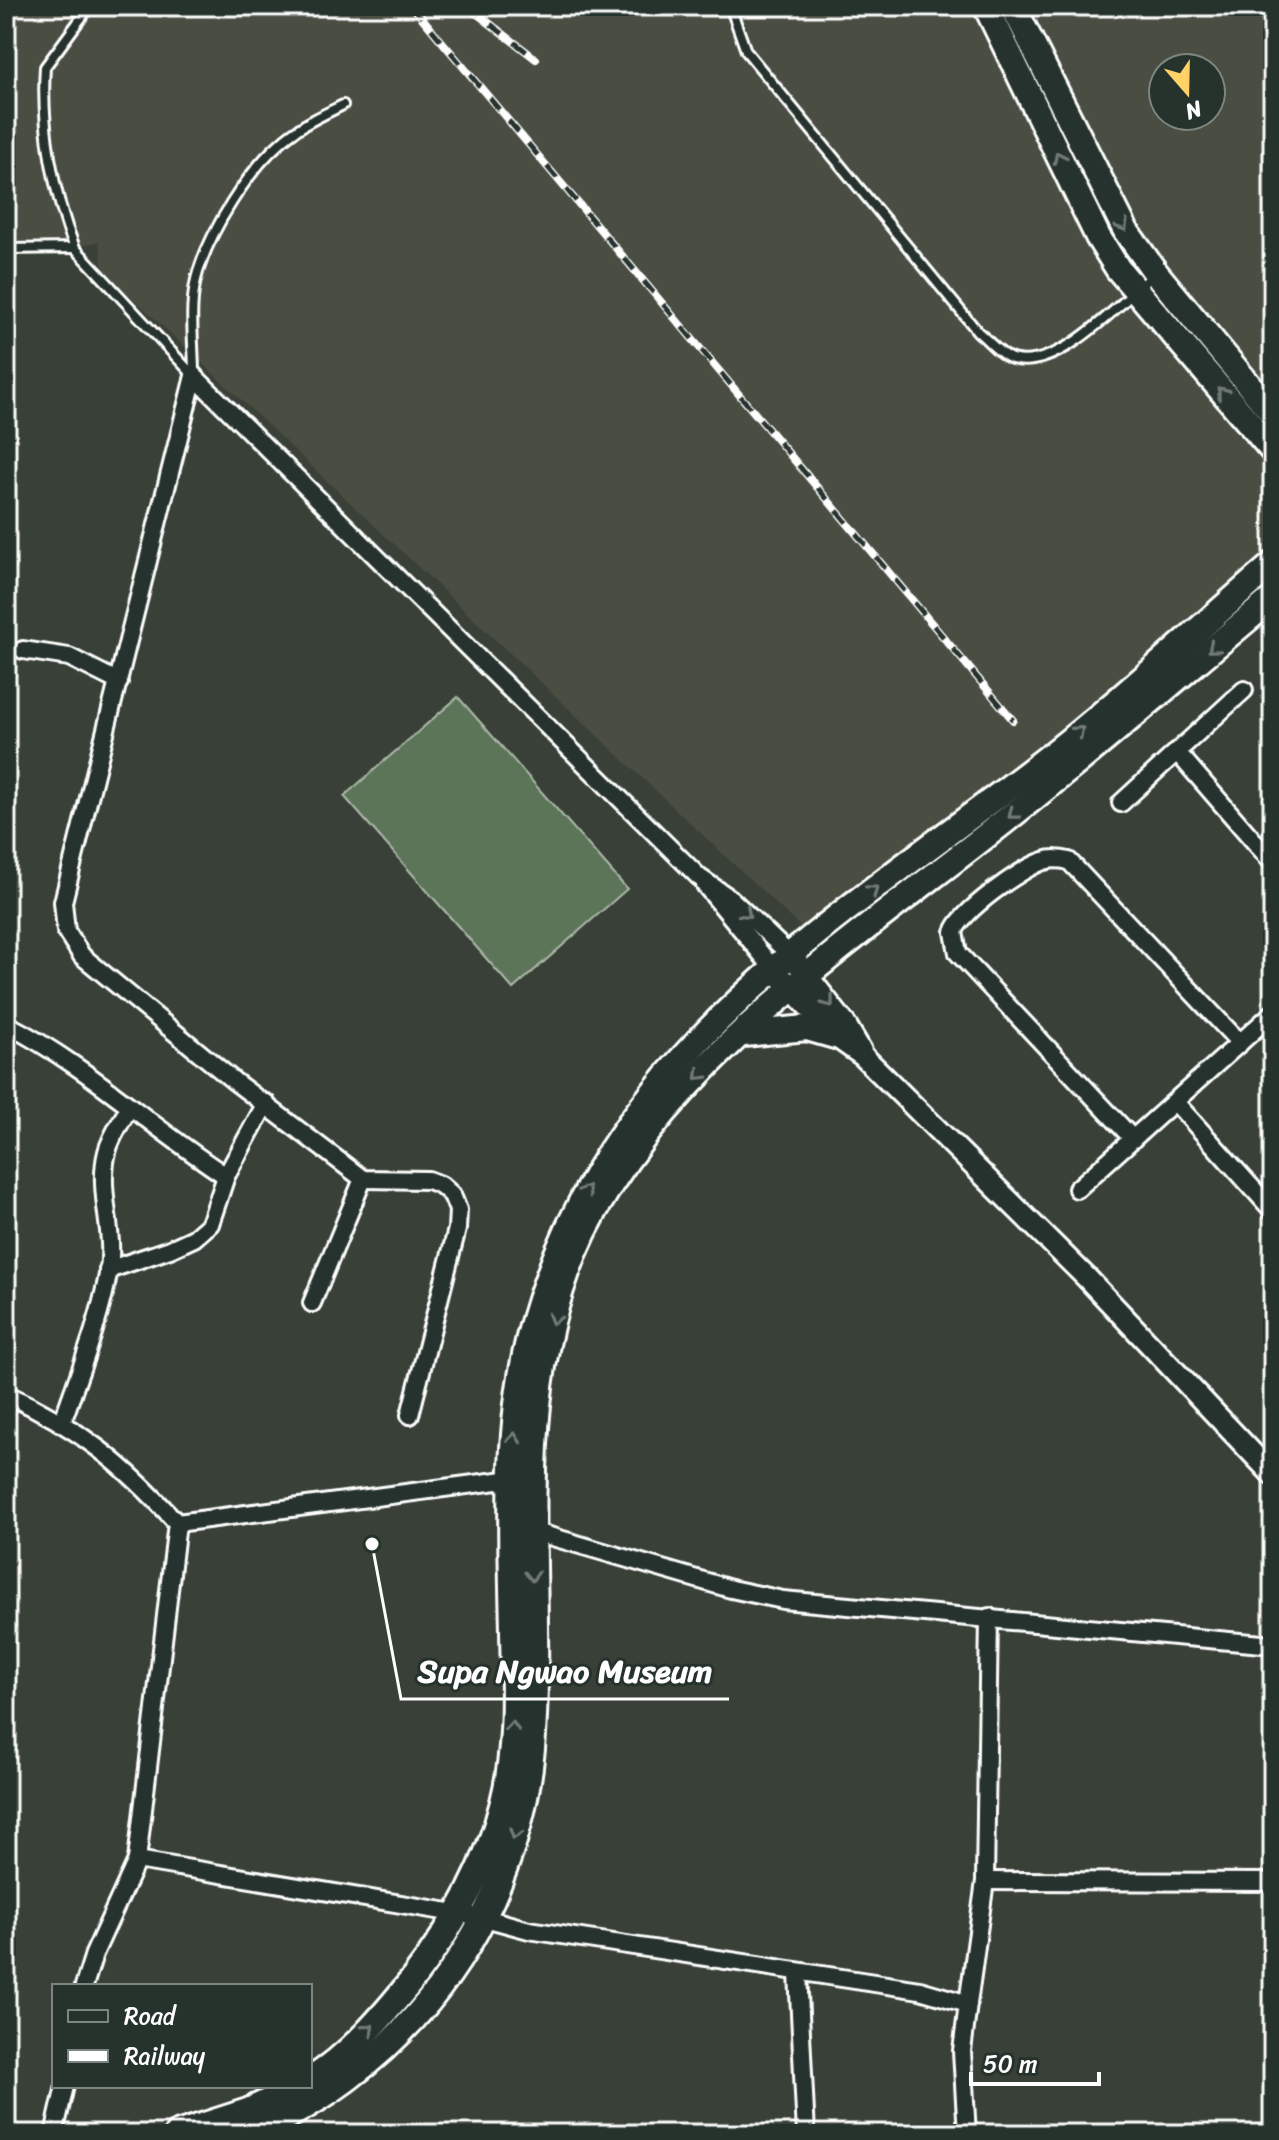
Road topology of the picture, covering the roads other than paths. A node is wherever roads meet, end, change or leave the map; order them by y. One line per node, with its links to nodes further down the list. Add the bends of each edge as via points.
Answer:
1 (90, 6): 10 (lane, via 45,67 49,146)
2 (730, 6): 13 (lane, via 746,51 978,332 1010,359 1036,361 1063,351)
3 (986, 6): 7 (main road)
4 (1013, 6): 7 (main road)
5 (1258, 6): 6 (lane)
6 (1273, 24)
7 (1030, 69): 9 (main road)
8 (343, 105): 16 (lane, via 279,143 217,227 198,272)
9 (1089, 192): 12 (main road, one-way to 12); 13 (main road, via 1098,237)
10 (75, 248): 11 (lane); 16 (lane)
11 (6, 249)
12 (1156, 273): 13 (lane); 14 (main road)
13 (1136, 289): 15 (main road)
14 (1188, 312): 15 (main road); 17 (main road)
15 (1169, 328): 18 (main road, one-way to 15)
16 (194, 376): 22 (street); 27 (street)
17 (1273, 414)
18 (1273, 451)
19 (1273, 564): 27 (main road, one-way to 19, via 1059,749)
20 (1273, 598): 28 (main road, one-way to 28, via 1055,781)
21 (23, 650): 22 (street, via 69,657)
22 (119, 682): 36 (street, via 63,902 66,931 82,956)
23 (1244, 690): 24 (street)
24 (1177, 752): 25 (street); 26 (street)
25 (1121, 803)
26 (1273, 863)
27 (781, 960): 28 (street); 49 (main road, one-way to 27, via 518,1407 530,1333 571,1217 643,1101)
28 (801, 983): 31 (main road); 32 (street); 34 (street, one-way to 34, via 854,1036)
29 (1273, 1013): 33 (street)
30 (6, 1024): 37 (street, via 47,1047)
31 (744, 1034): 32 (main road, via 807,1028); 49 (main road, one-way to 49, via 653,1127 584,1231 546,1346)
32 (835, 1036): 34 (street)
33 (1240, 1043): 35 (street); 38 (street, via 1069,861 1055,858 1031,866 964,915 954,932 958,953)
34 (862, 1055): 48 (street, via 1086,1277)
35 (1175, 1102): 38 (street); 42 (street)
36 (266, 1103): 39 (street); 40 (street)
37 (129, 1108): 39 (street); 43 (street, via 113,1136 104,1169 111,1227)
38 (1133, 1139): 41 (street)
39 (226, 1176): 43 (street, via 210,1224 194,1238)
40 (363, 1179): 44 (street); 46 (street, via 428,1180 452,1195 458,1210)
41 (1077, 1189)
42 (1273, 1211)
43 (108, 1270): 47 (street)
44 (312, 1303)
45 (6, 1394): 47 (street)
46 (410, 1415)
47 (62, 1423): 50 (street, via 93,1441)
48 (1273, 1475)
49 (522, 1478): 50 (street); 51 (main road); 57 (main road, one-way to 49, via 494,1834 504,1798 514,1702)
50 (177, 1523): 54 (street)
51 (532, 1531): 52 (street, via 783,1600); 58 (main road, one-way to 58, via 532,1753 518,1827)
52 (989, 1617): 53 (street); 55 (street)
53 (1273, 1645)
54 (137, 1860): 57 (street); 60 (street)
55 (985, 1881): 56 (street); 61 (street)
56 (1273, 1882)
57 (458, 1913): 58 (street); 62 (main road, one-way to 57, via 389,2008)
58 (485, 1918): 59 (street, via 529,1930); 67 (main road, via 452,1973 409,2026 330,2090)
59 (798, 1973): 61 (street, via 920,1990); 68 (street)
60 (85, 1984)
61 (968, 2004): 69 (street, via 962,2051)
62 (312, 2078)
63 (65, 2088): 65 (street)
64 (296, 2088): 66 (main road, via 248,2111)
65 (54, 2134)
66 (177, 2134)
67 (246, 2134)
68 (806, 2134)
69 (967, 2134)

